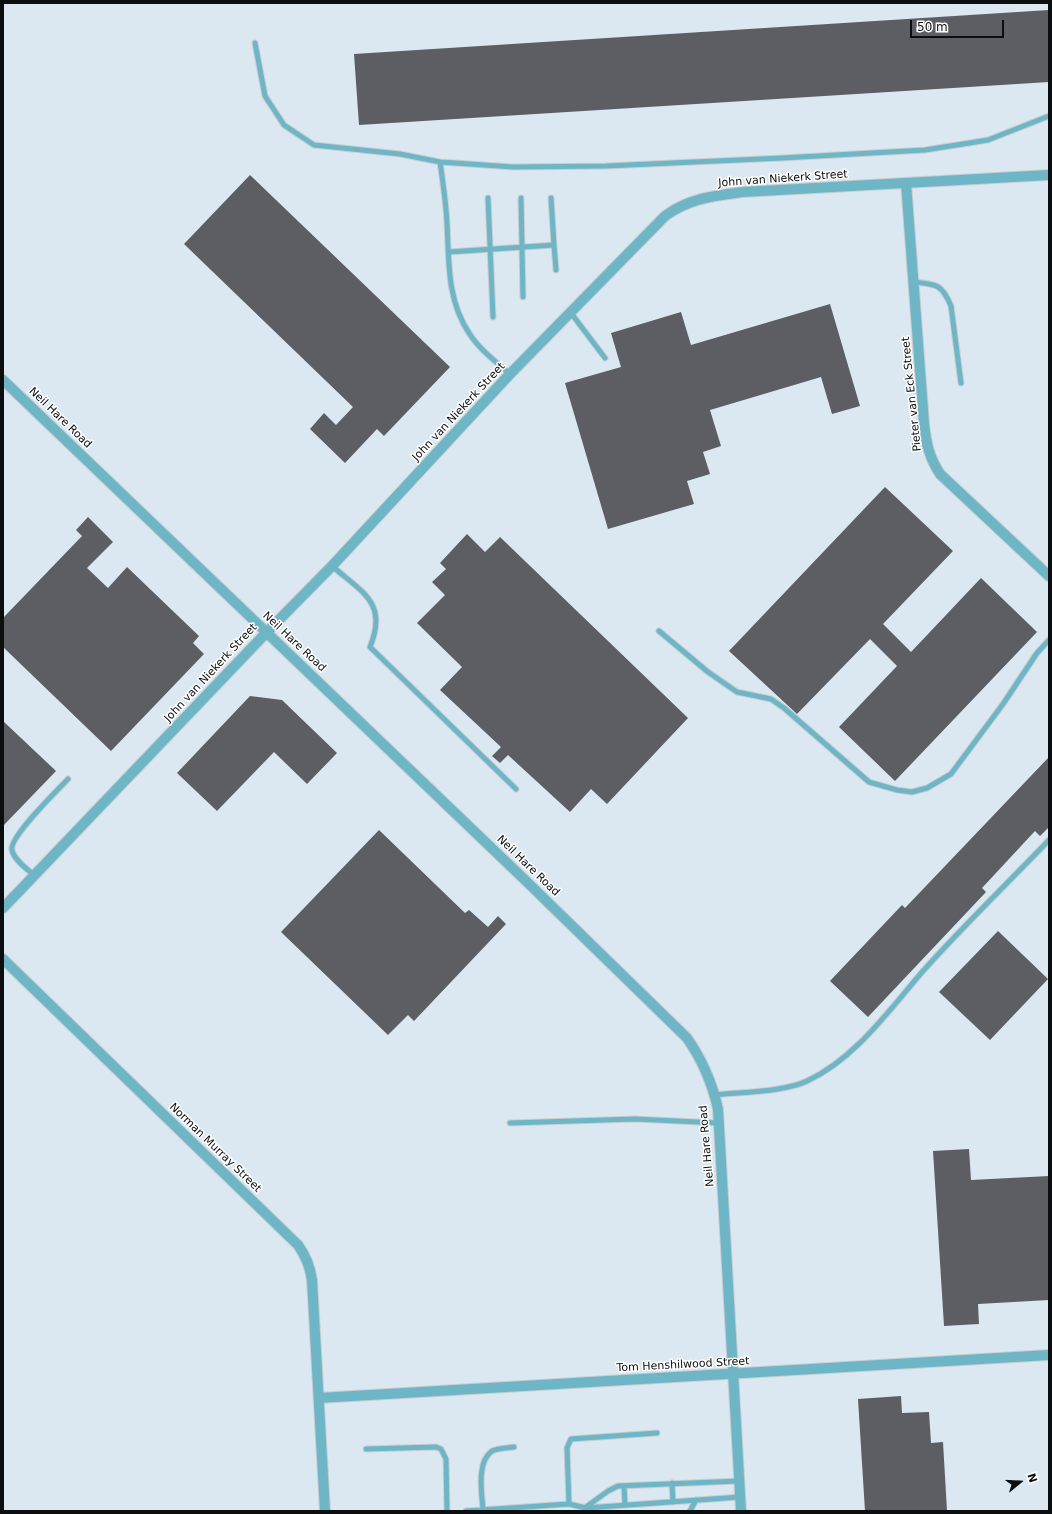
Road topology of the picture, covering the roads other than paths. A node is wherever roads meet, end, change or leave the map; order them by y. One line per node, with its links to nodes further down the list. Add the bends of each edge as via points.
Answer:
1 (255, 43): 3 (lane, via 265,96 284,125 314,145 400,154)
2 (1049, 116): 3 (lane, via 988,140 925,150 606,166 514,167)
3 (440, 162): 12 (lane)
4 (1049, 175): 5 (street, John van Niekerk Street)
5 (906, 183): 14 (street, Pieter van Eck Street); 16 (street, John van Niekerk Street, via 743,192 684,204 665,216)
6 (488, 198): 11 (lane)
7 (520, 198): 10 (lane)
8 (551, 198): 9 (lane)
9 (554, 245): 10 (lane); 13 (lane)
10 (522, 248): 11 (lane); 15 (lane)
11 (489, 250): 12 (lane); 17 (lane)
12 (449, 252): 19 (lane, via 450,289 458,314 469,334)
13 (556, 270)
14 (914, 282): 21 (lane, via 933,284 946,294 951,306); 23 (street, Pieter van Eck Street, via 924,424 932,461 940,474)
15 (523, 297)
16 (571, 313): 18 (lane); 19 (street, John van Niekerk Street)
17 (493, 317)
18 (605, 358)
19 (510, 374): 22 (street, John van Niekerk Street)
20 (3, 380): 25 (street, Neil Hare Road)
21 (961, 383)
22 (332, 566): 25 (street, John van Niekerk Street); 28 (lane, via 371,601 376,613 376,631 370,647)
23 (1049, 576)
24 (659, 631): 26 (lane, via 708,672 737,692 771,699 784,708 869,782 912,792 927,788 951,774 1037,653)
25 (266, 633): 30 (street, John van Niekerk Street); 33 (street, Neil Hare Road, via 687,1038 708,1072)
26 (1049, 640)
27 (68, 779): 30 (lane, via 11,845 16,858)
28 (516, 789)
29 (1049, 840): 33 (lane, via 924,971 875,1028 839,1060 806,1082 783,1088)
30 (34, 875): 31 (street, John van Niekerk Street)
31 (3, 908)
32 (3, 959): 38 (street, Norman Murray Street, via 298,1245 310,1268 312,1280)
33 (715, 1095): 35 (street, Neil Hare Road)
34 (510, 1123): 35 (lane, via 635,1119)
35 (719, 1123): 37 (street, Neil Hare Road)
36 (1049, 1355): 37 (street, Tom Henshilwood Street)
37 (734, 1374): 38 (street, Tom Henshilwood Street); 42 (street, Neil Hare Road)
38 (319, 1398): 53 (street, Norman Murray Street)
39 (656, 1433): 48 (lane, via 571,1439 567,1448)
40 (514, 1447): 52 (lane, via 493,1451 481,1470)
41 (366, 1449): 54 (lane, via 441,1449 446,1459)
42 (739, 1480): 43 (lane); 45 (street, Neil Hare Road)
43 (672, 1483): 44 (lane); 47 (lane)
44 (624, 1486): 49 (lane); 51 (lane, via 612,1488)
45 (740, 1497): 46 (lane); 57 (street, Neil Hare Road)
46 (696, 1500): 47 (lane); 56 (lane)
47 (674, 1502): 49 (lane)
48 (570, 1504): 50 (lane); 51 (lane)
49 (625, 1505): 51 (lane)
50 (526, 1509): 52 (lane)
51 (586, 1509)
52 (483, 1510): 55 (lane)
53 (325, 1511)
54 (447, 1511)
55 (466, 1511)
56 (690, 1511)
57 (742, 1511)

